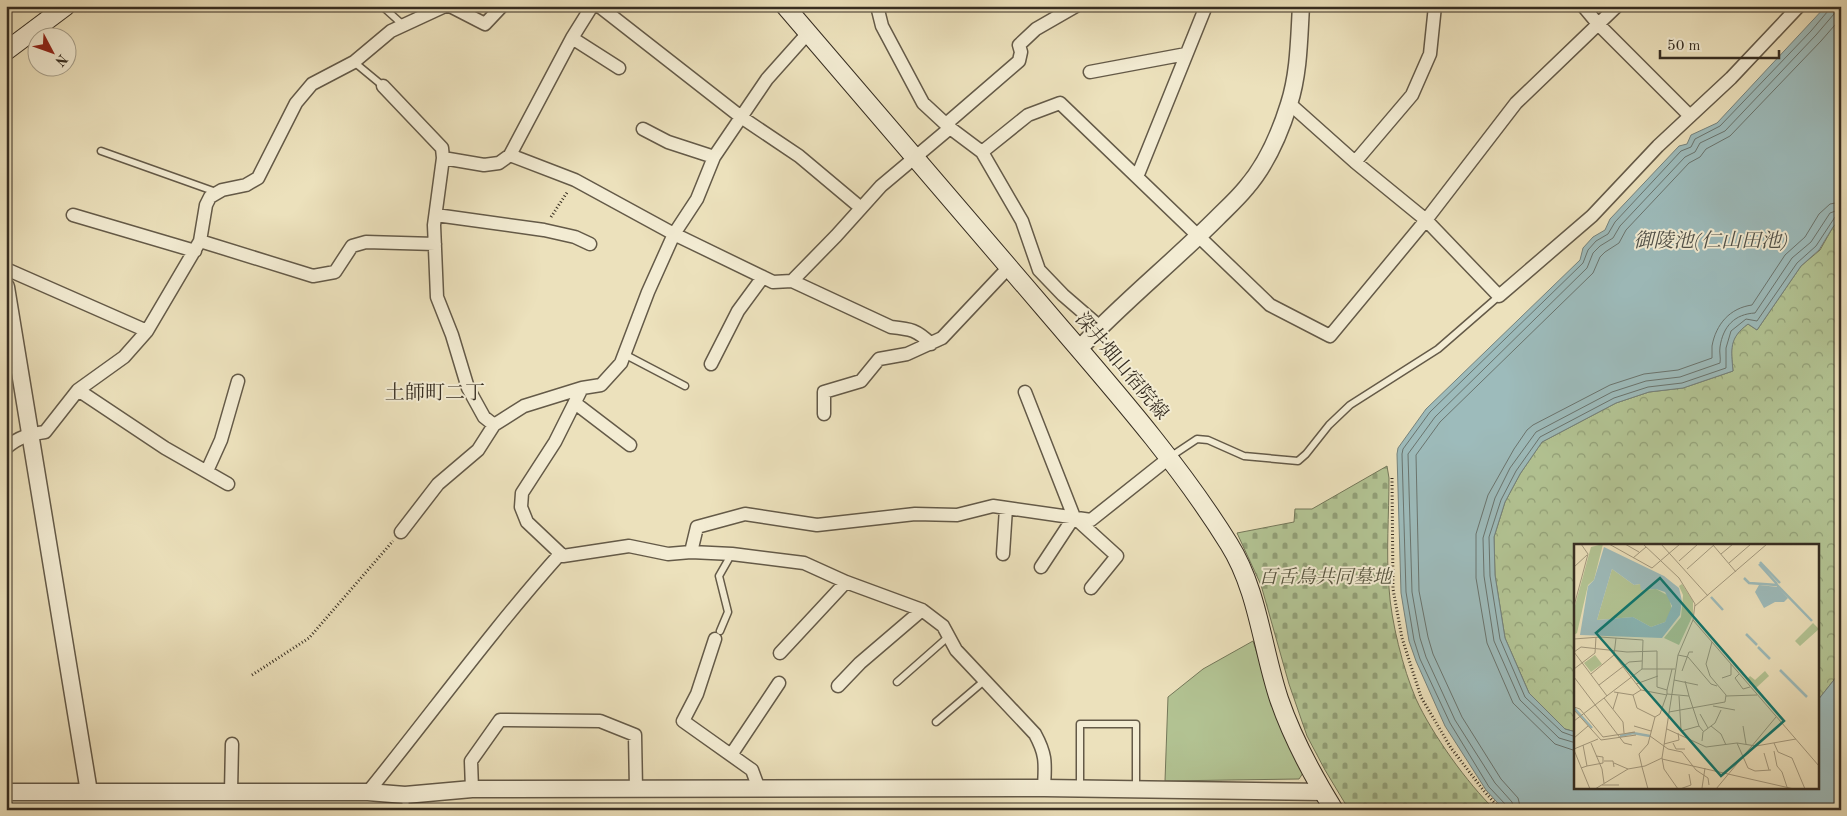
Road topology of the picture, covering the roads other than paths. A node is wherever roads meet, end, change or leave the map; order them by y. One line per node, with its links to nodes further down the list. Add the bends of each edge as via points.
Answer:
1 (66, 6): 21 (main road)
2 (382, 6): 17 (lane)
3 (445, 6): 17 (street)
4 (450, 6): 5 (street, via 485,24)
5 (502, 6)
6 (592, 6): 20 (street)
7 (599, 6): 28 (street)
8 (785, 6): 19 (main road, 深井畑山宿院線)
9 (877, 6): 30 (street, via 882,26 923,103)
10 (1076, 6): 30 (street, via 1036,29 1018,45 1021,52 1019,61)
11 (1206, 6): 22 (street)
12 (1301, 6): 27 (street, via 1296,75)
13 (1435, 6): 38 (street, via 1430,54 1412,94)
14 (1583, 6): 18 (street)
15 (1617, 6): 18 (street)
16 (1799, 6): 29 (street)
17 (402, 24): 23 (street)
18 (1598, 24): 29 (street); 44 (street, via 1516,103)
19 (808, 34): 28 (street, via 767,79); 36 (main road, 深井畑山宿院線)
20 (572, 38): 24 (street); 34 (street)
21 (6, 51)
22 (1186, 54): 25 (street); 39 (street)
23 (354, 62): 26 (lane); 40 (street, via 312,84 296,103 258,178)
24 (619, 68)
25 (1090, 72)
26 (383, 86): 37 (street, via 442,148)
27 (1290, 104): 38 (street); 46 (street, via 1276,140 1258,172 1247,188)
28 (741, 116): 35 (street); 41 (street, via 799,156)
29 (1690, 116): 55 (street, via 1592,216)
30 (948, 126): 33 (street); 36 (street)
31 (643, 129): 35 (street, via 668,142)
32 (102, 151): 40 (lane)
33 (982, 152): 39 (street, via 1028,115 1060,103); 56 (street, via 1022,221 1039,270)
34 (510, 155): 37 (street, via 499,163 484,165); 45 (street, via 575,180)
35 (714, 157): 45 (street, via 697,199)
36 (915, 157): 41 (street); 50 (main road, 深井畑山宿院線)
37 (443, 158): 43 (street)
38 (1355, 162): 44 (street)
39 (1137, 177): 46 (street)
40 (218, 193): 49 (street, via 210,197 206,205)
41 (861, 208): 53 (street)
42 (73, 215): 49 (street)
43 (436, 215): 47 (street); 48 (street, via 544,230)
44 (1426, 220): 46 (street, via 1330,336 1270,305); 55 (street)
45 (674, 234): 52 (street); 60 (street)
46 (1199, 237): 56 (street)
47 (435, 244): 49 (street, via 366,242 352,246 334,272 313,276); 69 (street, via 438,297 468,388 484,417)
48 (590, 244)
49 (198, 246): 57 (street)
50 (1009, 267): 58 (street, via 942,338); 59 (main road, 深井畑山宿院線)
51 (6, 268): 57 (street)
52 (763, 277): 53 (street, via 773,282); 61 (street, via 738,311)
53 (792, 281): 58 (street, via 891,327 920,333)
54 (6, 288): 70 (street)
55 (1499, 296): 73 (lane, via 1438,349 1350,406 1298,461 1244,456 1208,440 1197,439)
56 (1100, 327): 59 (street)
57 (147, 331): 65 (street, via 124,357)
58 (931, 344): 68 (street, via 907,354 879,359 860,381 824,392)
59 (1079, 349): 73 (main road, 深井畑山宿院線)
60 (624, 354): 63 (lane); 64 (street, via 621,363 601,384)
61 (711, 364)
62 (238, 381): 74 (street, via 221,440)
63 (685, 386)
64 (582, 388): 67 (street); 69 (street, via 524,406)
65 (78, 390): 70 (street, via 45,432); 74 (street, via 165,448)
66 (1024, 392): 77 (street)
67 (575, 403): 71 (street); 80 (street, via 522,493 521,506 527,522)
68 (824, 414)
69 (494, 425): 78 (street, via 478,450 438,484)
70 (30, 434): 72 (street, via 14,440); 104 (street)
71 (630, 445)
72 (6, 448)
73 (1169, 458): 77 (street, via 1091,520); 107 (main road, 深井畑山宿院線, via 1203,503 1247,582 1279,699)
74 (207, 471): 75 (street)
75 (228, 484)
76 (1006, 508): 77 (street); 79 (street, via 993,506 957,515 915,514 817,525 745,514 697,527); 82 (street)
77 (1074, 517): 83 (street); 85 (street, via 1117,556)
78 (401, 532)
79 (691, 552): 80 (street, via 668,554 629,546); 81 (street)
80 (560, 554): 106 (street, via 506,614)
81 (732, 554): 84 (street, via 804,563); 87 (lane, via 719,576 728,612)
82 (1003, 554)
83 (1041, 568)
84 (846, 582): 86 (street); 89 (street)
85 (1091, 588)
86 (922, 610): 88 (street, via 943,626); 93 (street)
87 (718, 635): 96 (street, via 697,694 683,721)
88 (948, 637): 90 (street); 91 (lane)
89 (780, 653)
90 (984, 681): 94 (lane); 97 (street, via 1035,734 1044,749)
91 (897, 682)
92 (780, 683): 96 (street)
93 (838, 686)
94 (936, 722)
95 (232, 744): 105 (street)
96 (731, 755): 100 (street, via 752,770)
97 (1044, 788): 100 (street); 101 (street)
98 (472, 789): 99 (street); 99 (street, via 471,761 500,720 600,721 635,735); 108 (street)
99 (636, 789): 100 (street)
100 (758, 789)
101 (1080, 790): 102 (street); 102 (lane, via 1080,724 1136,724)
102 (1136, 790): 107 (street)
103 (6, 792): 104 (street)
104 (89, 792): 105 (street)
105 (231, 792): 106 (street)
106 (368, 792): 108 (street)
107 (1323, 792): 109 (main road, 深井畑山宿院線)
108 (406, 802)
109 (1334, 810)

